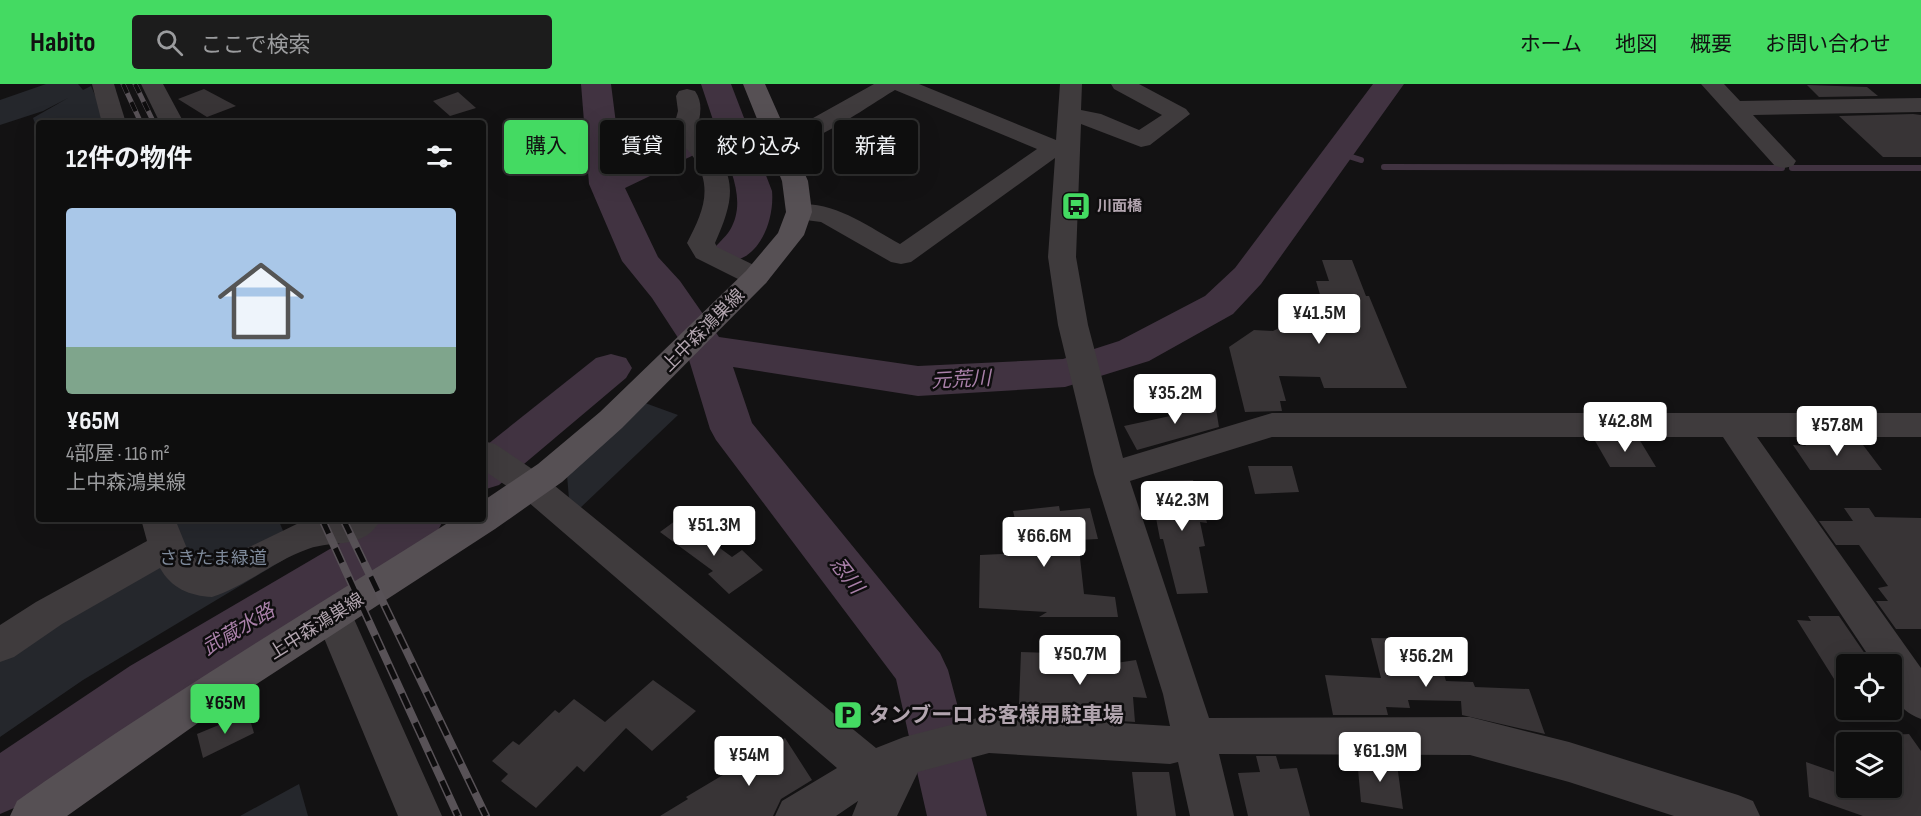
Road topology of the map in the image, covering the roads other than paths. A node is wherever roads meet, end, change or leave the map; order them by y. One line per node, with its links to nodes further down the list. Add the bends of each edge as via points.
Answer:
1 (103, 84): 13 (street)
2 (152, 84): 14 (street)
3 (754, 84): 15 (main road)
4 (890, 84): 16 (street)
5 (899, 84): 17 (street)
6 (1071, 84): 12 (street)
7 (1122, 84): 12 (street, via 1178,114 1141,140 1093,119)
8 (1712, 84): 11 (street)
9 (687, 96): 21 (street, via 690,111 684,133 705,152 718,185 717,210 701,243 706,252)
10 (1921, 105): 11 (street)
11 (1734, 108): 18 (street)
12 (1070, 115): 17 (street)
13 (113, 120)
14 (170, 120)
15 (770, 120)
16 (822, 122)
17 (1061, 150): 20 (street, via 901,256 827,215); 25 (street, via 1062,257 1073,325)
18 (1784, 161)
19 (792, 174): 20 (main road)
20 (799, 212): 21 (main road, 上中森鴻巣線, via 791,235)
21 (751, 281): 26 (main road, 上中森鴻巣線, via 579,449)
22 (1732, 425): 23 (street); 25 (street, via 1272,425); 34 (street)
23 (1921, 425)
24 (486, 454): 26 (street)
25 (1111, 474): 35 (street)
26 (525, 481): 27 (main road, 上中森鴻巣線); 36 (street)
27 (486, 516)
28 (359, 522): 30 (street, via 344,531)
29 (478, 522): 32 (main road, 上中森鴻巣線)
30 (300, 527): 31 (street, via 212,582 204,583 189,578)
31 (162, 533): 33 (street)
32 (331, 617): 37 (main road, 上中森鴻巣線, via 148,734); 38 (street)
33 (0, 645)
34 (1921, 701)
35 (1195, 739): 36 (street, via 1170,745 989,734); 41 (street); 42 (street, via 1219,735 1470,736 1569,762)
36 (888, 763): 39 (street); 40 (street)
37 (32, 816)
38 (420, 816)
39 (797, 816)
40 (874, 816)
41 (1212, 816)
42 (1738, 816)

